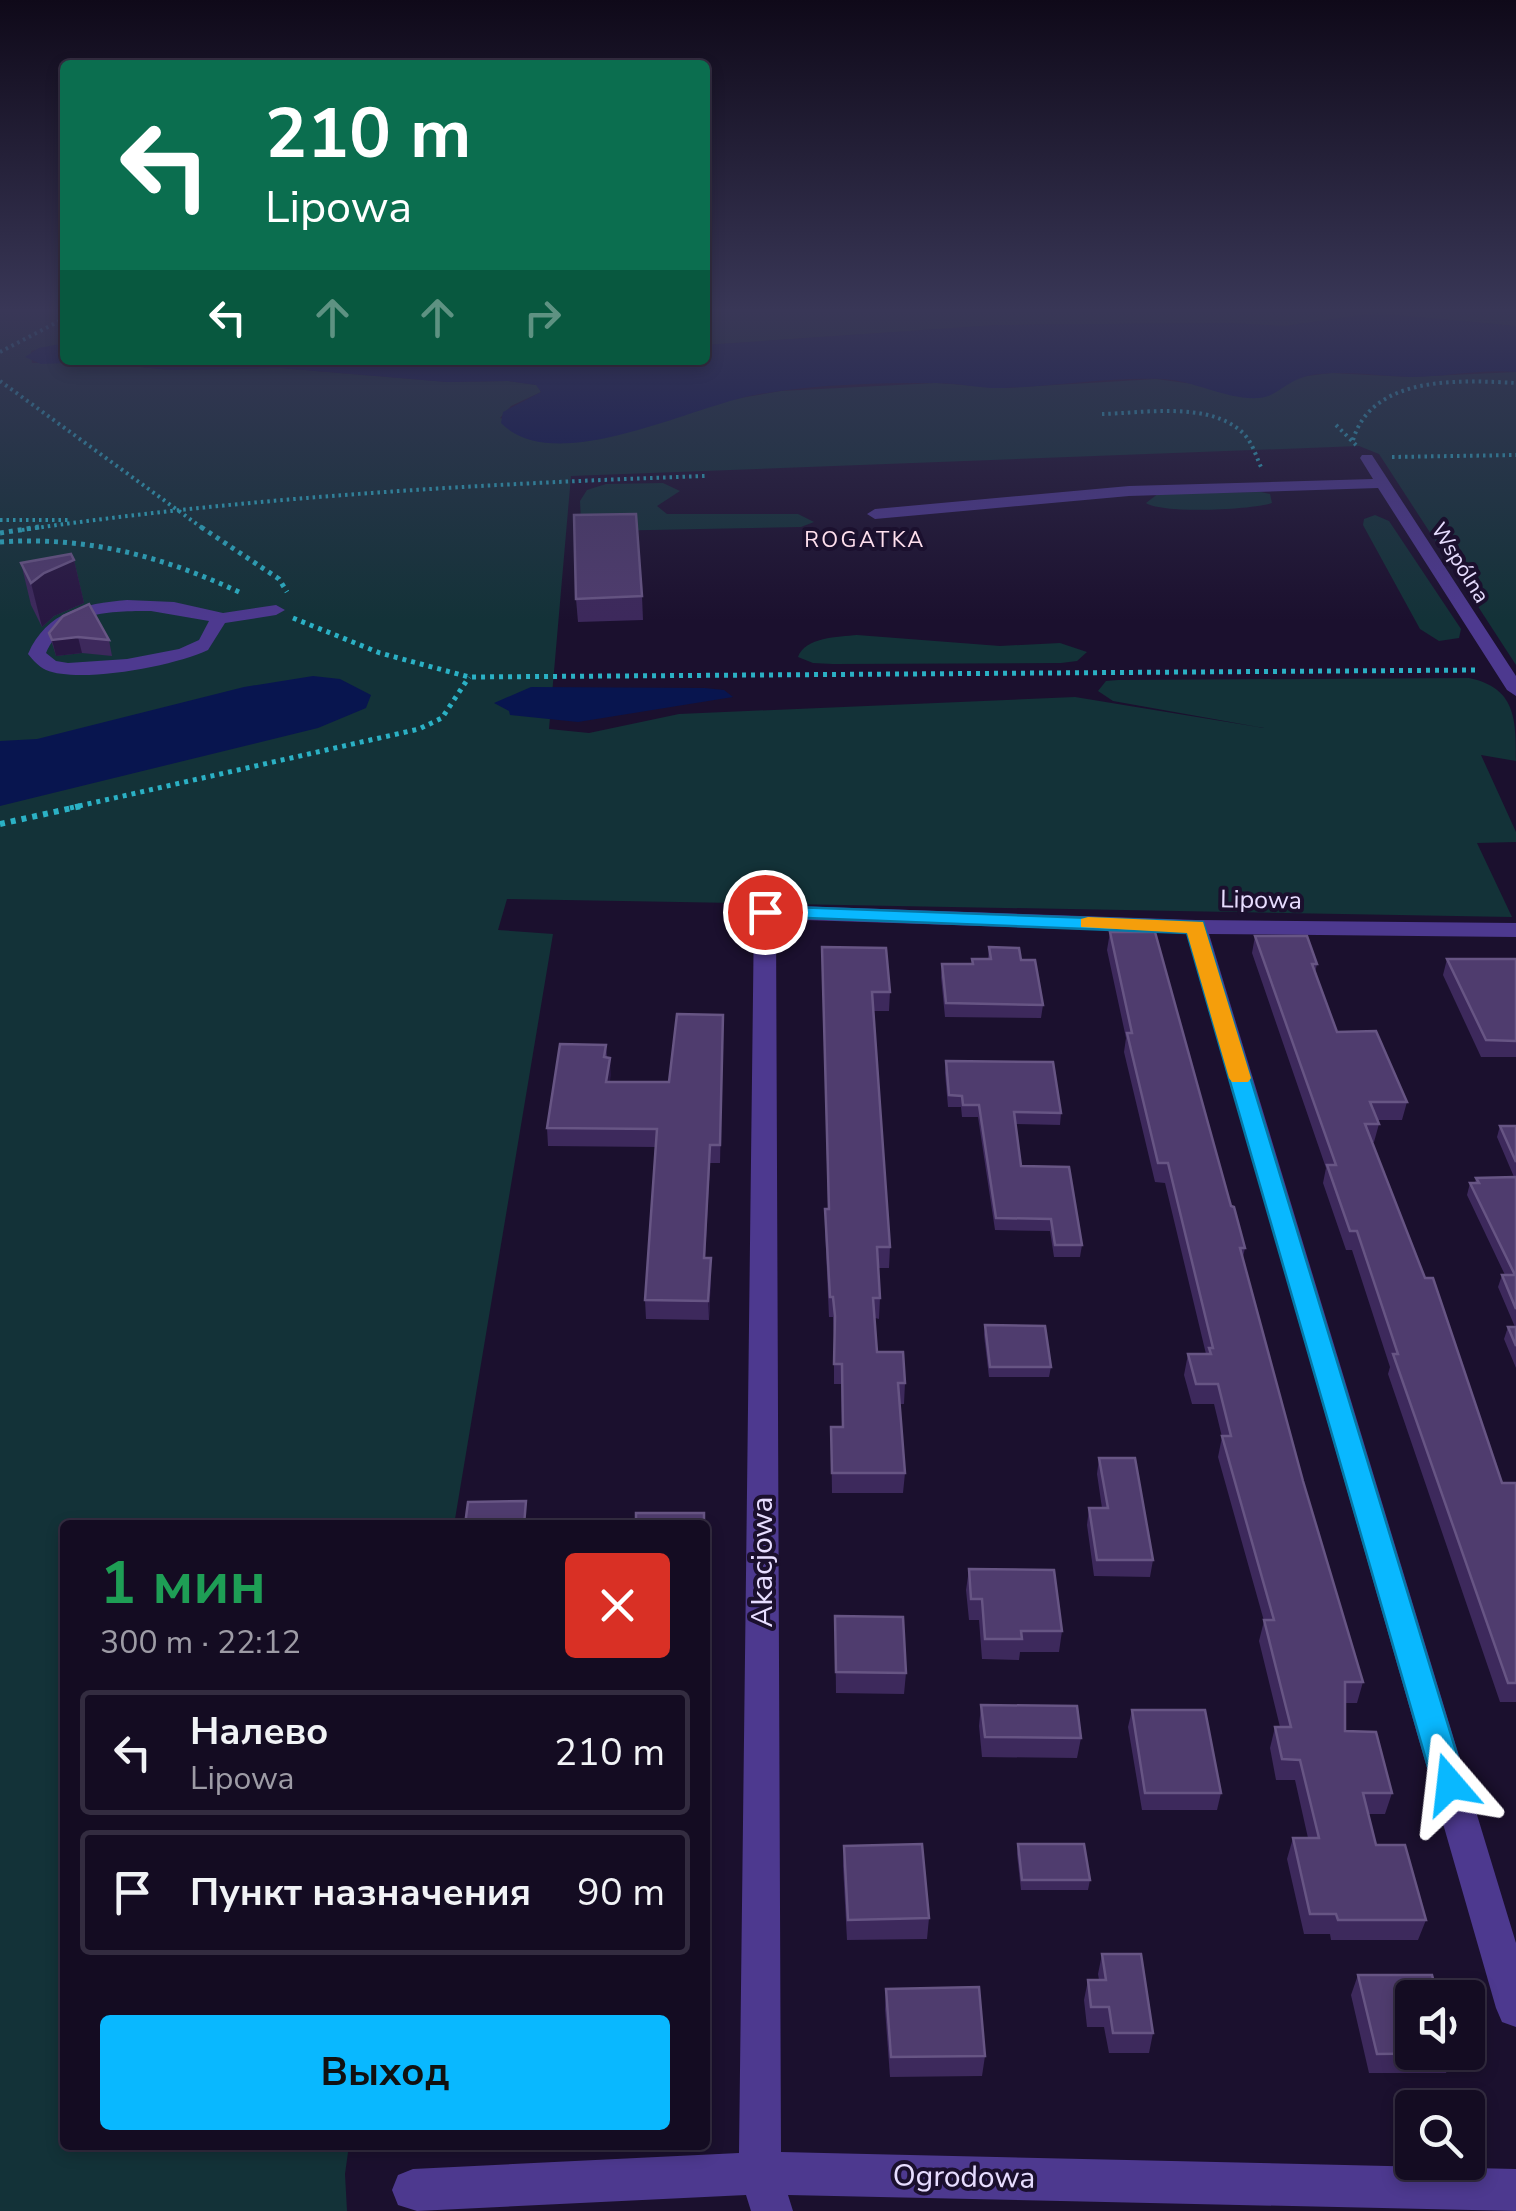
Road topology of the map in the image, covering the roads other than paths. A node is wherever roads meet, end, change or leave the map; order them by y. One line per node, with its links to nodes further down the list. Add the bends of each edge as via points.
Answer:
1 (1367, 458): 2 (street, Wspólna)
2 (1384, 484): 3 (street, via 1030,495); 6 (street, Wspólna)
3 (875, 514)
4 (283, 614): 5 (street)
5 (219, 618): 5 (street, via 197,610 103,607 51,630 37,654 50,666 68,668 153,659 200,648)
6 (1516, 690)
7 (765, 912): 8 (street, Lipowa); 13 (street, Akacjowa)
8 (1196, 927): 9 (street, Lipowa); 10 (street)
9 (1516, 930)
10 (1516, 2008)
11 (413, 2190): 13 (street, Ogrodowa)
12 (1516, 2190): 13 (street, Ogrodowa)
13 (766, 2192)

